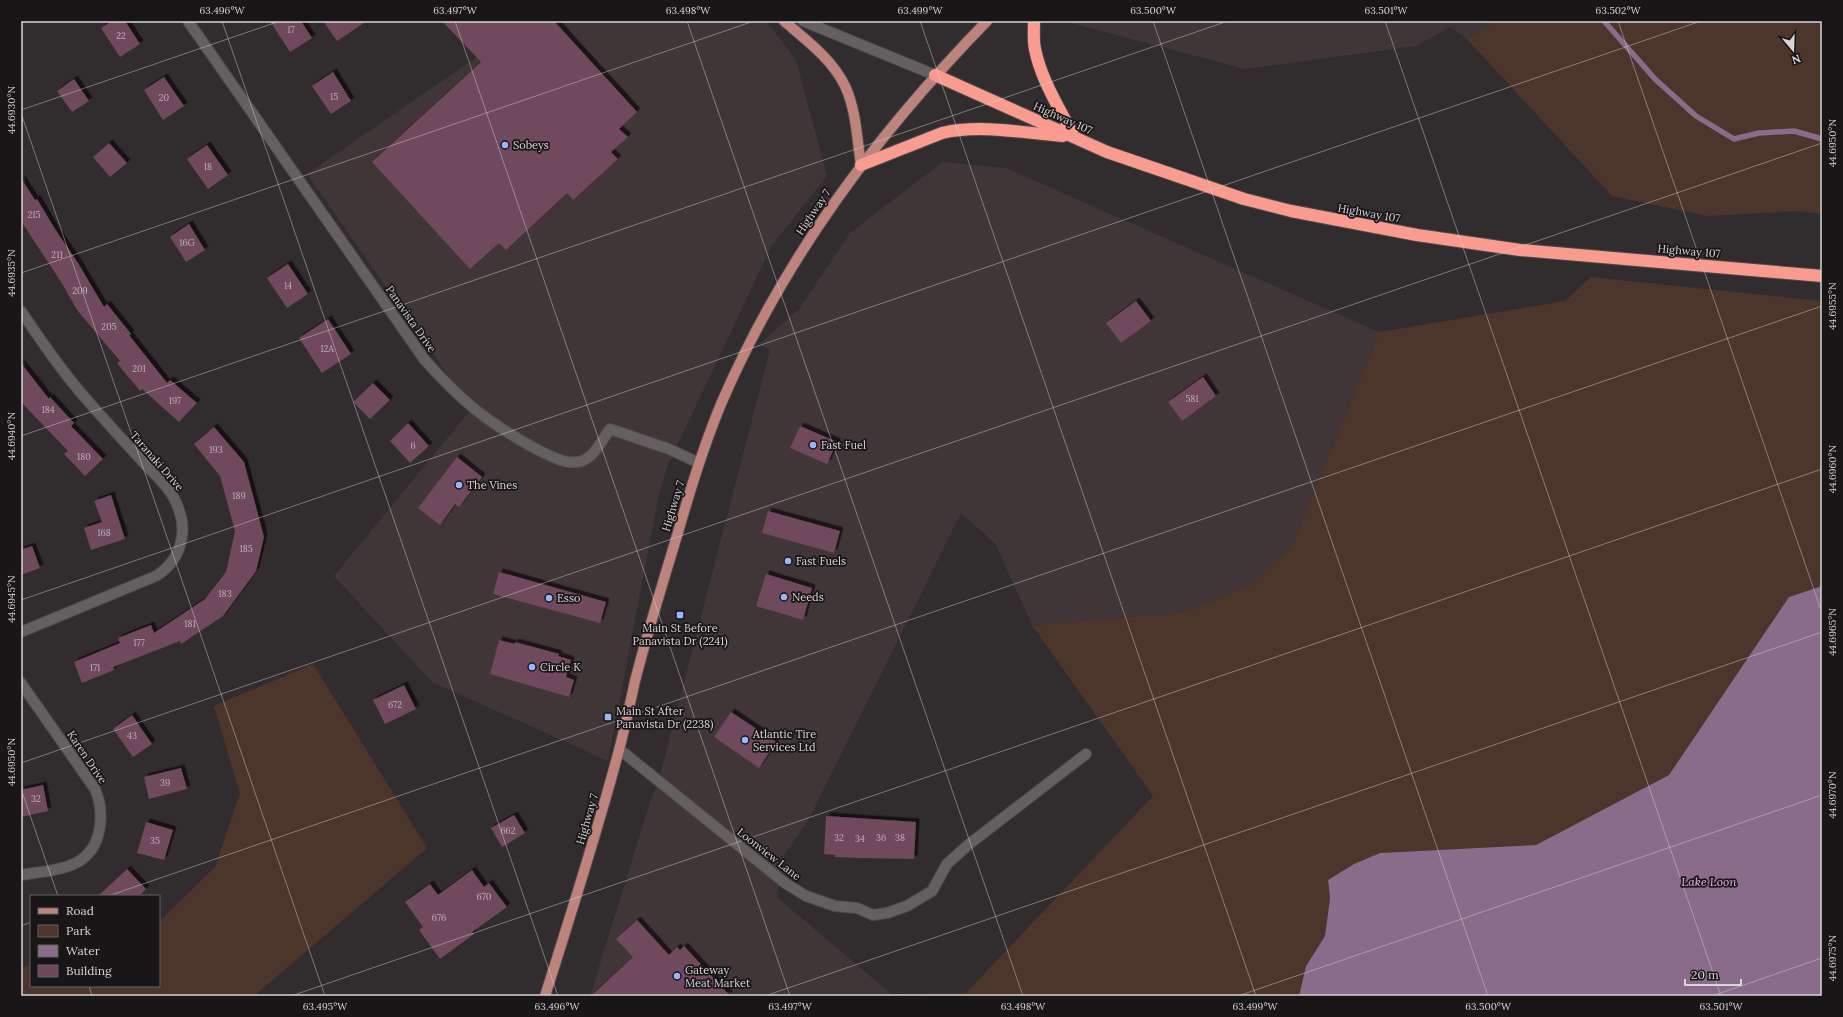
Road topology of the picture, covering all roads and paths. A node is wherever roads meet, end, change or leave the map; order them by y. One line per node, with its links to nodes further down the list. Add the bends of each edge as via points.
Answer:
1 (188, 21): 11 (street, Panavista Drive, via 424,359 461,399 488,421 516,438 565,462 580,462 588,458 610,429 669,449)
2 (784, 21): 8 (main road, via 814,46 837,73 845,87 851,103)
3 (803, 21): 6 (street)
4 (987, 21): 6 (main road, Highway 7)
5 (1034, 21): 7 (highway, via 1038,62)
6 (935, 75): 7 (highway, Highway 107); 8 (main road, Highway 7)
7 (1074, 137): 8 (highway, via 956,130 942,133); 9 (highway, Highway 107, via 1107,152 1244,199 1349,224 1520,250)
8 (862, 165): 11 (main road, Highway 7, via 837,197 792,265 765,314 722,402)
9 (1822, 276)
10 (21, 311): 12 (street, Taranaki Drive, via 87,400 168,489 179,509 183,526 181,544 170,565 156,576)
11 (699, 463): 14 (main road, Highway 7, via 638,672)
12 (21, 632)
13 (21, 683): 16 (street, Karen Drive, via 95,789 102,819 91,849 76,863)
14 (619, 749): 15 (street, Loonview Lane, via 785,883 806,896 835,906 857,908 873,914 887,913 907,906 932,891 947,864 968,845); 17 (main road, Highway 7, via 594,840)
15 (1086, 754)
16 (21, 875)
17 (545, 996)

